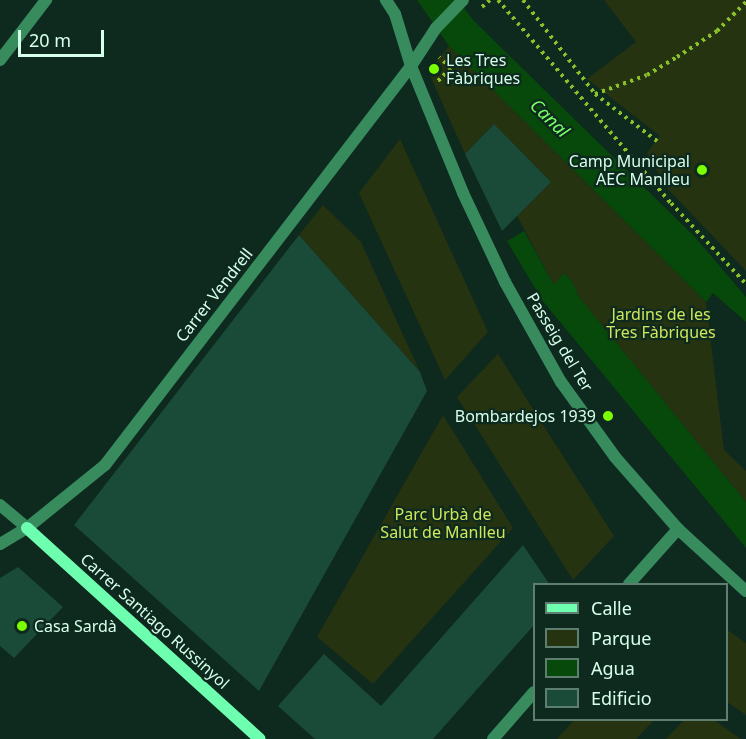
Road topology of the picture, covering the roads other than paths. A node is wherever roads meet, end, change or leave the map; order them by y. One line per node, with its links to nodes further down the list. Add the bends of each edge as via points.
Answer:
1 (46, 0): 4 (street)
2 (386, 0): 5 (street, Passeig del Ter, via 395,14)
3 (462, 2): 5 (street, via 436,28)
4 (0, 60)
5 (411, 66): 7 (street, Carrer Vendrell, via 105,465); 8 (street, Passeig del Ter, via 505,282 561,382 615,457)
6 (0, 505): 7 (street)
7 (27, 528): 9 (street, Carrer Vendrell); 13 (street, Carrer Santiago Russinyol)
8 (678, 529): 10 (street); 11 (street, Passeig del Ter)
9 (0, 544)
10 (631, 583)
11 (746, 591)
12 (533, 693): 14 (street)
13 (260, 739)
14 (493, 739)

